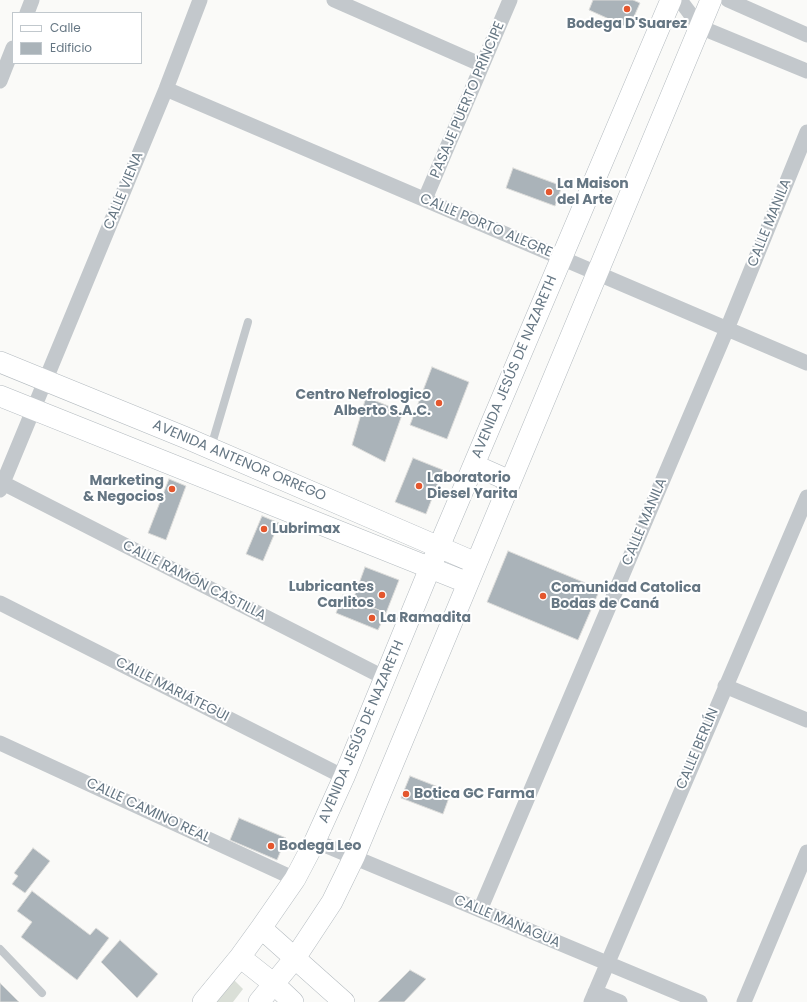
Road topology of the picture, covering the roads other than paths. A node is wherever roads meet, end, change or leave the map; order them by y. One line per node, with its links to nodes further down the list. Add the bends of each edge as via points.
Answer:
1 (32, 0): 9 (street)
2 (200, 0): 16 (street, CALLE VIENA)
3 (334, 0): 13 (street)
4 (510, 0): 13 (street, PASAJE PUERTO PRÍNCIPE)
5 (672, 0): 19 (main road, AVENIDA JESÚS DE NAZARETH)
6 (680, 0): 10 (street)
7 (711, 0): 10 (main road)
8 (728, 0): 11 (street)
9 (27, 12)
10 (700, 27): 14 (street); 20 (main road)
11 (807, 34)
12 (12, 51): 15 (street)
13 (482, 66): 18 (street, PASAJE PUERTO PRÍNCIPE)
14 (807, 71)
15 (0, 81)
16 (166, 89): 18 (street, CALLE PORTO ALEGRE); 25 (street, CALLE VIENA)
17 (807, 132): 22 (street, CALLE MANILA)
18 (425, 199): 19 (street, CALLE PORTO ALEGRE)
19 (562, 258): 20 (street, CALLE PORTO ALEGRE); 31 (main road, AVENIDA JESÚS DE NAZARETH)
20 (597, 273): 22 (street, CALLE PORTO ALEGRE); 32 (main road)
21 (248, 322): 29 (lane)
22 (727, 328): 24 (street, CALLE PORTO ALEGRE); 49 (street, CALLE MANILA)
23 (0, 362): 25 (main road, AVENIDA ANTENOR ORREGO)
24 (807, 363)
25 (45, 380): 27 (street, CALLE VIENA); 28 (main road, AVENIDA ANTENOR ORREGO)
26 (0, 396): 27 (main road, AVENIDA ANTENOR ORREGO)
27 (33, 409): 30 (main road, AVENIDA ANTENOR ORREGO); 33 (street, CALLE VIENA)
28 (184, 437): 29 (main road, AVENIDA ANTENOR ORREGO); 30 (main road)
29 (210, 448): 35 (main road, AVENIDA ANTENOR ORREGO)
30 (171, 464): 37 (main road, AVENIDA ANTENOR ORREGO)
31 (474, 465): 32 (main road); 35 (main road, AVENIDA JESÚS DE NAZARETH)
32 (510, 481): 36 (main road)
33 (1, 486): 40 (street, CALLE RAMÓN CASTILLA)
34 (807, 497): 41 (street, CALLE BERLÍN)
35 (439, 547): 36 (main road, AVENIDA ANTENOR ORREGO); 37 (main road, AVENIDA JESÚS DE NAZARETH)
36 (476, 563): 38 (main road)
37 (430, 568): 38 (main road, AVENIDA ANTENOR ORREGO); 40 (main road, AVENIDA JESÚS DE NAZARETH)
38 (468, 583): 47 (main road)
39 (0, 603): 44 (street, CALLE MARIÁTEGUI)
40 (385, 678): 44 (main road, AVENIDA JESÚS DE NAZARETH)
41 (726, 686): 42 (street); 54 (street, CALLE BERLÍN)
42 (807, 720)
43 (0, 743): 48 (street, CALLE CAMINO REAL)
44 (344, 777): 45 (main road, AVENIDA JESÚS DE NAZARETH)
45 (315, 841): 47 (street, CALLE MANAGUA); 48 (main road, AVENIDA JESÚS DE NAZARETH)
46 (807, 852): 64 (street)
47 (354, 857): 49 (street, CALLE MANAGUA); 53 (main road, via 332,902)
48 (295, 879): 50 (main road, AVENIDA JESÚS DE NAZARETH)
49 (480, 910): 54 (street, CALLE MANAGUA)
50 (262, 928): 52 (main road, AVENIDA JESÚS DE NAZARETH); 53 (main road)
51 (0, 949): 56 (lane)
52 (240, 957): 55 (main road); 58 (main road, AVENIDA JESÚS DE NAZARETH)
53 (295, 958): 55 (main road); 61 (main road)
54 (607, 964): 57 (street, CALLE BERLÍN); 63 (street, CALLE MANAGUA)
55 (274, 984): 59 (main road); 60 (main road)
56 (42, 993)
57 (593, 997): 62 (street)
58 (203, 1002)
59 (259, 1002)
60 (293, 1002)
61 (344, 1002)
62 (620, 1002)
63 (700, 1002)
64 (744, 1002)

